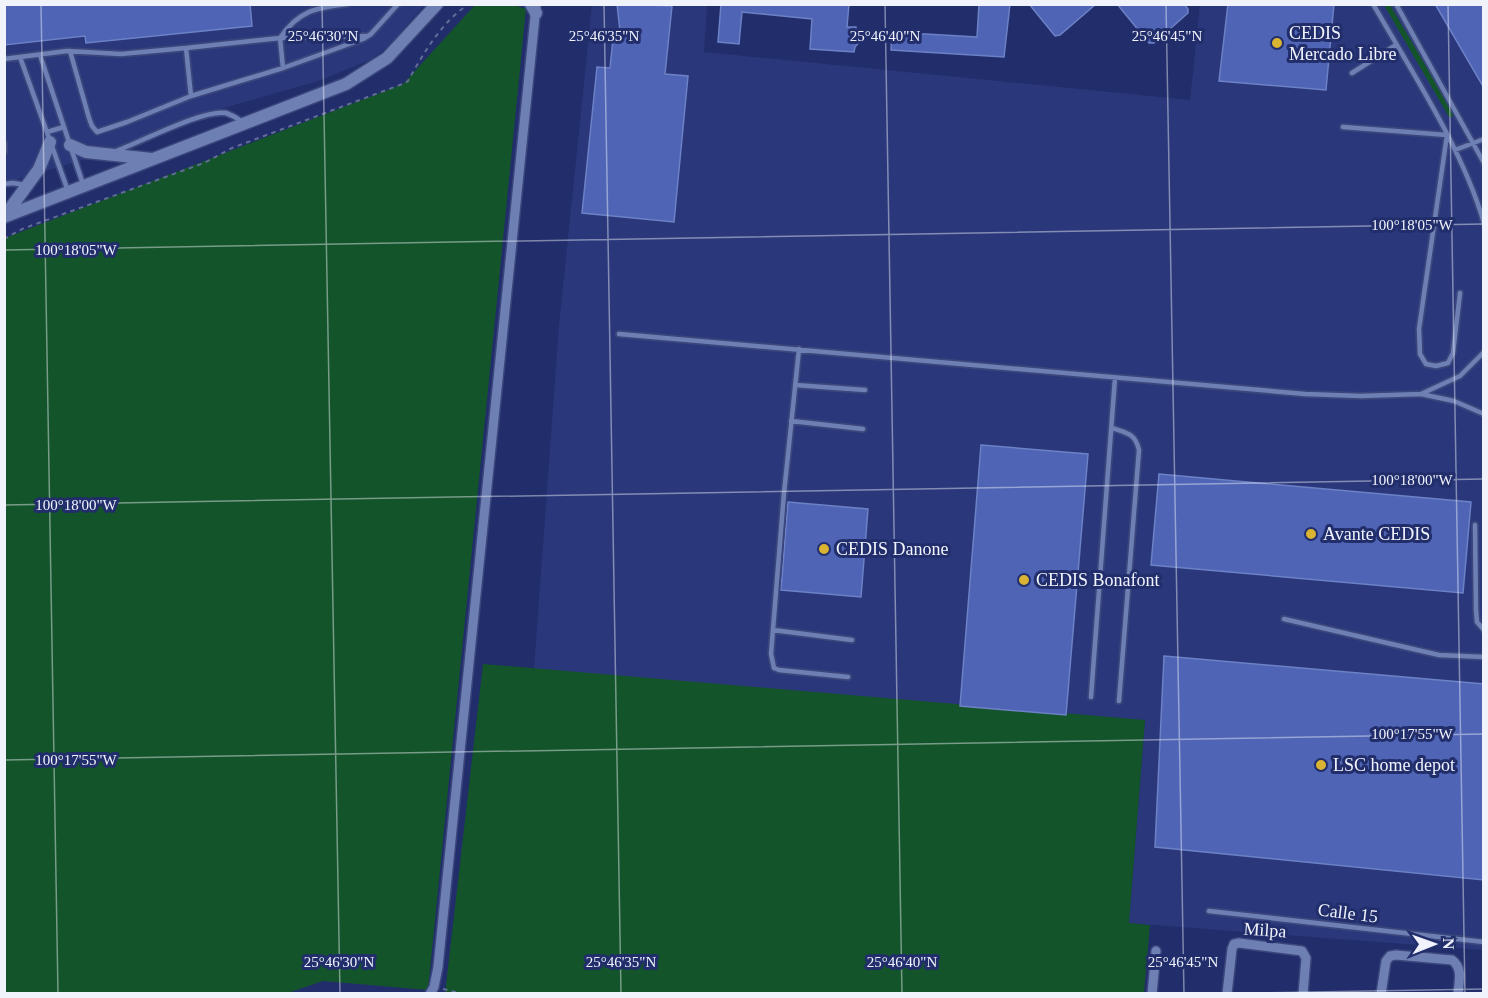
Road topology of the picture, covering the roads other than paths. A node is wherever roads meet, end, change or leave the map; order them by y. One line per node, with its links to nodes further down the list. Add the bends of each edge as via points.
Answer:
1 (398, 4): 7 (lane)
2 (437, 4): 18 (street, via 396,51 369,71)
3 (1373, 4): 9 (lane)
4 (1396, 4): 24 (lane)
5 (347, 5): 8 (lane, via 307,12 295,19)
6 (534, 7): 62 (street, via 512,253 439,955)
7 (369, 36): 8 (lane); 15 (lane)
8 (280, 38): 10 (lane); 15 (lane)
9 (1396, 45): 16 (lane); 21 (lane)
10 (186, 48): 11 (lane, via 121,54); 17 (lane)
11 (70, 51): 12 (lane); 17 (lane, via 97,132)
12 (40, 55): 13 (lane); 19 (lane)
13 (20, 57): 14 (lane); 22 (lane)
14 (4, 59)
15 (284, 68): 17 (lane)
16 (1352, 73)
17 (191, 96)
18 (244, 124): 29 (lane, via 225,113 211,114); 30 (street)
19 (63, 127): 22 (lane); 26 (lane)
20 (1343, 127): 21 (lane)
21 (1447, 135): 27 (lane); 38 (lane, via 1419,329 1420,354 1426,364 1448,363 1453,353)
22 (48, 137): 33 (street, via 39,169); 35 (lane)
23 (1484, 139): 24 (lane)
24 (1473, 142): 27 (lane); 31 (lane)
25 (4, 143): 28 (lane)
26 (70, 145): 29 (street); 34 (lane)
27 (1455, 150): 37 (lane)
28 (4, 152)
29 (104, 155): 30 (street)
30 (156, 159): 34 (street)
31 (1484, 163)
32 (4, 184): 33 (lane)
33 (27, 186): 36 (street)
34 (83, 187): 35 (street)
35 (68, 192): 36 (street)
36 (4, 217)
37 (1484, 223)
38 (1460, 293)
39 (619, 334): 40 (lane)
40 (799, 348): 42 (lane); 43 (lane)
41 (1484, 352): 45 (lane, via 1460,376)
42 (1115, 378): 45 (lane, via 1316,394); 48 (lane)
43 (795, 385): 44 (lane); 47 (lane)
44 (866, 390)
45 (1421, 394): 46 (lane, via 1454,401)
46 (1484, 414)
47 (791, 421): 49 (lane); 52 (lane)
48 (1112, 428): 57 (lane); 58 (lane, via 1130,434 1138,450)
49 (863, 429)
50 (1475, 525): 53 (lane, via 1477,622)
51 (1284, 619): 55 (lane, via 1439,655)
52 (773, 630): 54 (lane); 56 (lane, via 774,668)
53 (1484, 630)
54 (852, 640)
55 (1484, 657)
56 (848, 677)
57 (1091, 697)
58 (1119, 701)
59 (1209, 911): 60 (lane, Calle 15)
60 (1484, 942)
61 (1156, 951): 63 (street)
62 (432, 990)
63 (1152, 993)
64 (1227, 993): 65 (street, Milpa, via 1232,949 1239,943 1299,949 1306,958)
65 (1303, 993)
66 (1381, 993): 67 (street, via 1386,961 1396,955 1452,960 1459,972)
67 (1458, 993)

